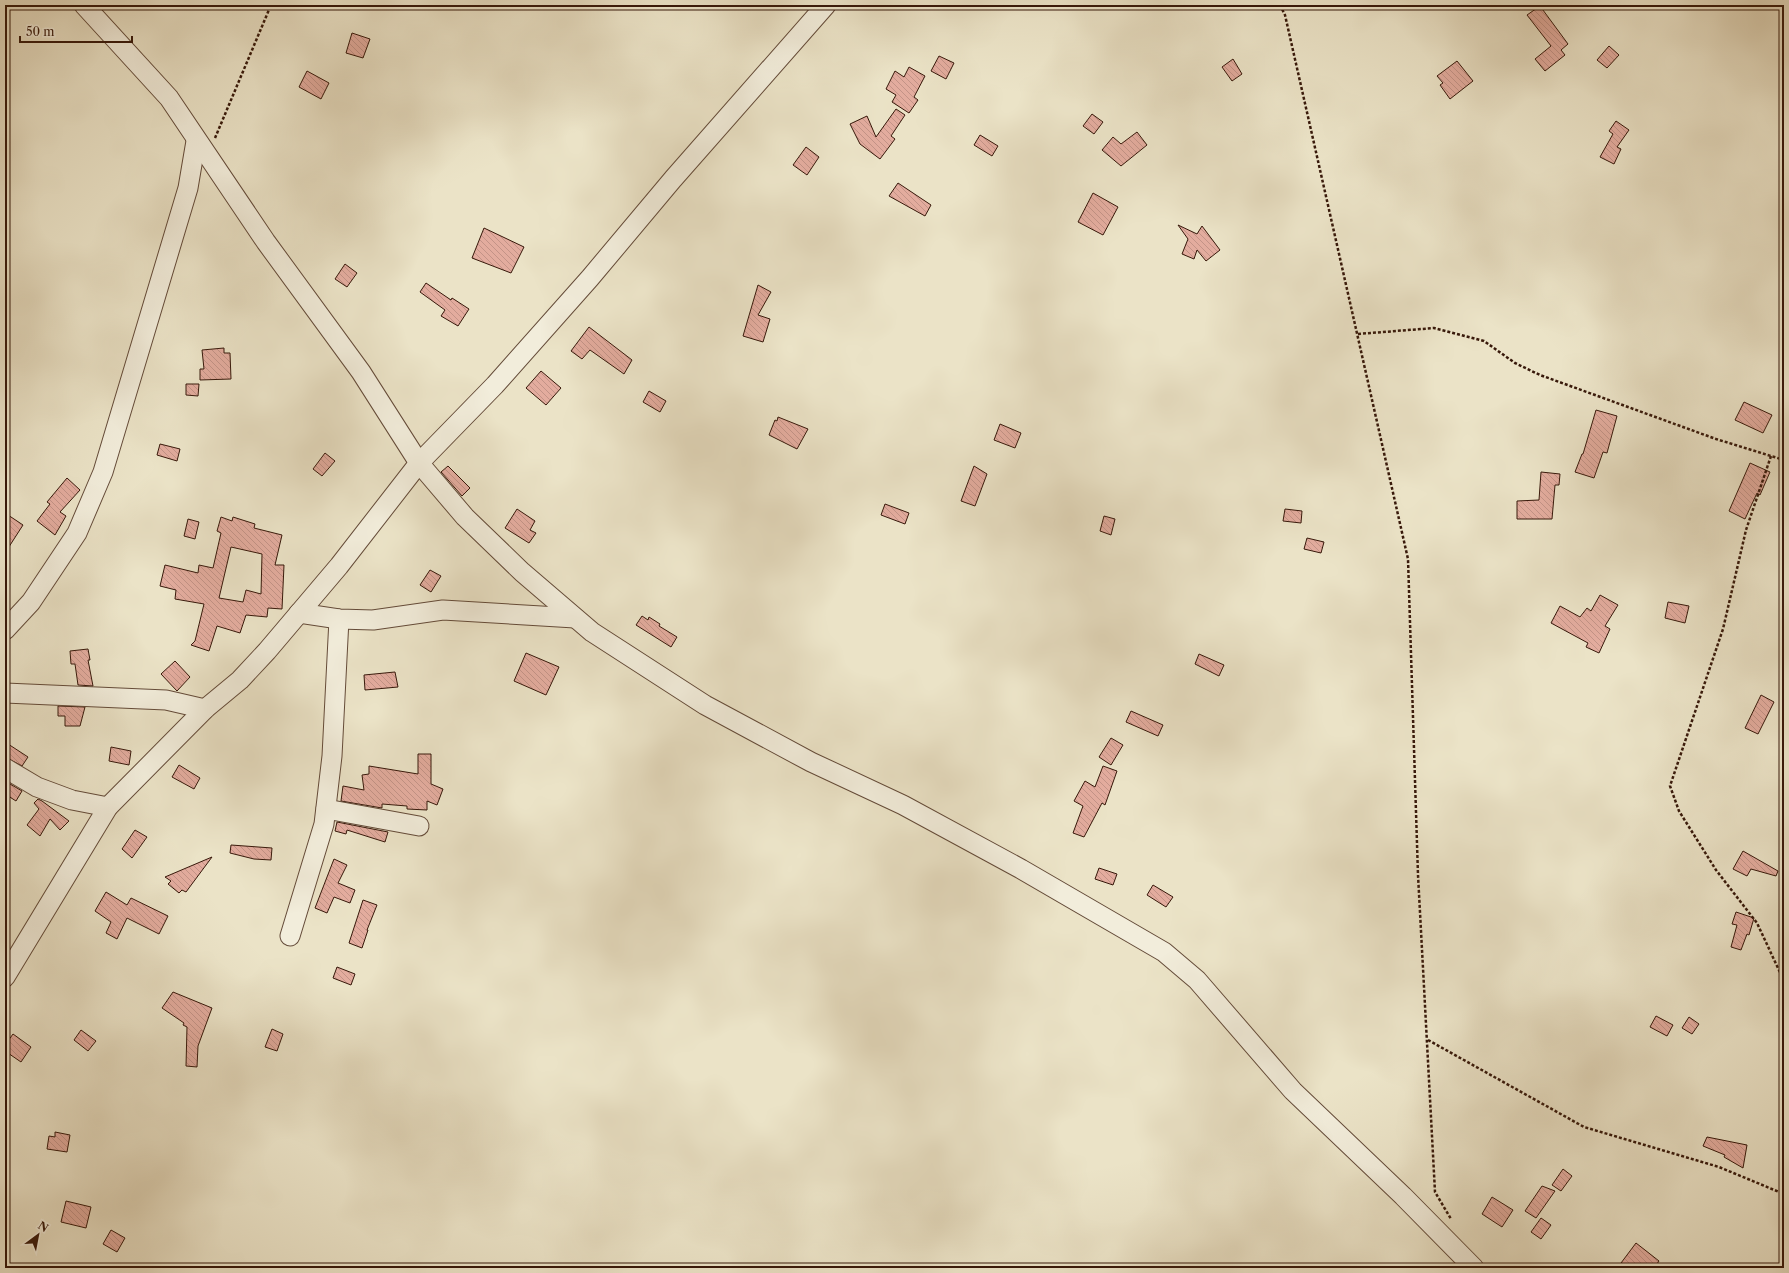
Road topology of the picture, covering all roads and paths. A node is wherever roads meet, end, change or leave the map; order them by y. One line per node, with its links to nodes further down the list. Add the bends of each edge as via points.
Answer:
1 (84, 5): 5 (street, via 169,98)
2 (271, 5): 6 (path)
3 (826, 5): 10 (street, via 506,373)
4 (1280, 5): 7 (path, via 1285,15)
5 (196, 141): 6 (street); 14 (street, via 188,188 103,472 77,533 31,602)
6 (207, 156): 10 (street, via 361,372)
7 (1358, 334): 8 (path, via 1434,328 1484,341 1515,363 1540,375 1716,439); 24 (path, via 1408,559 1418,875)
8 (1771, 456): 9 (path); 23 (path, via 1746,530 1723,629 1670,786 1679,811 1716,870 1757,923)
9 (1784, 460)
10 (419, 463): 11 (street); 12 (street, via 465,517)
11 (299, 613): 13 (street); 16 (street, via 240,680)
12 (575, 618): 13 (street, via 443,610 373,620); 27 (street, via 592,632 706,705 811,762 1022,868 1164,952 1197,980 1292,1092 1403,1196)
13 (339, 619): 19 (street, via 332,756)
14 (5, 630)
15 (5, 693): 16 (street, via 166,700)
16 (205, 710): 18 (street)
17 (5, 768): 18 (street, via 51,793)
18 (108, 807): 22 (street)
19 (326, 809): 20 (street); 21 (street, via 324,824)
20 (419, 826)
21 (290, 936)
22 (5, 977)
23 (1784, 981)
24 (1427, 1039): 25 (path, via 1584,1127 1720,1167); 26 (path, via 1435,1192)
25 (1784, 1194)
26 (1451, 1220)
27 (1474, 1268)

